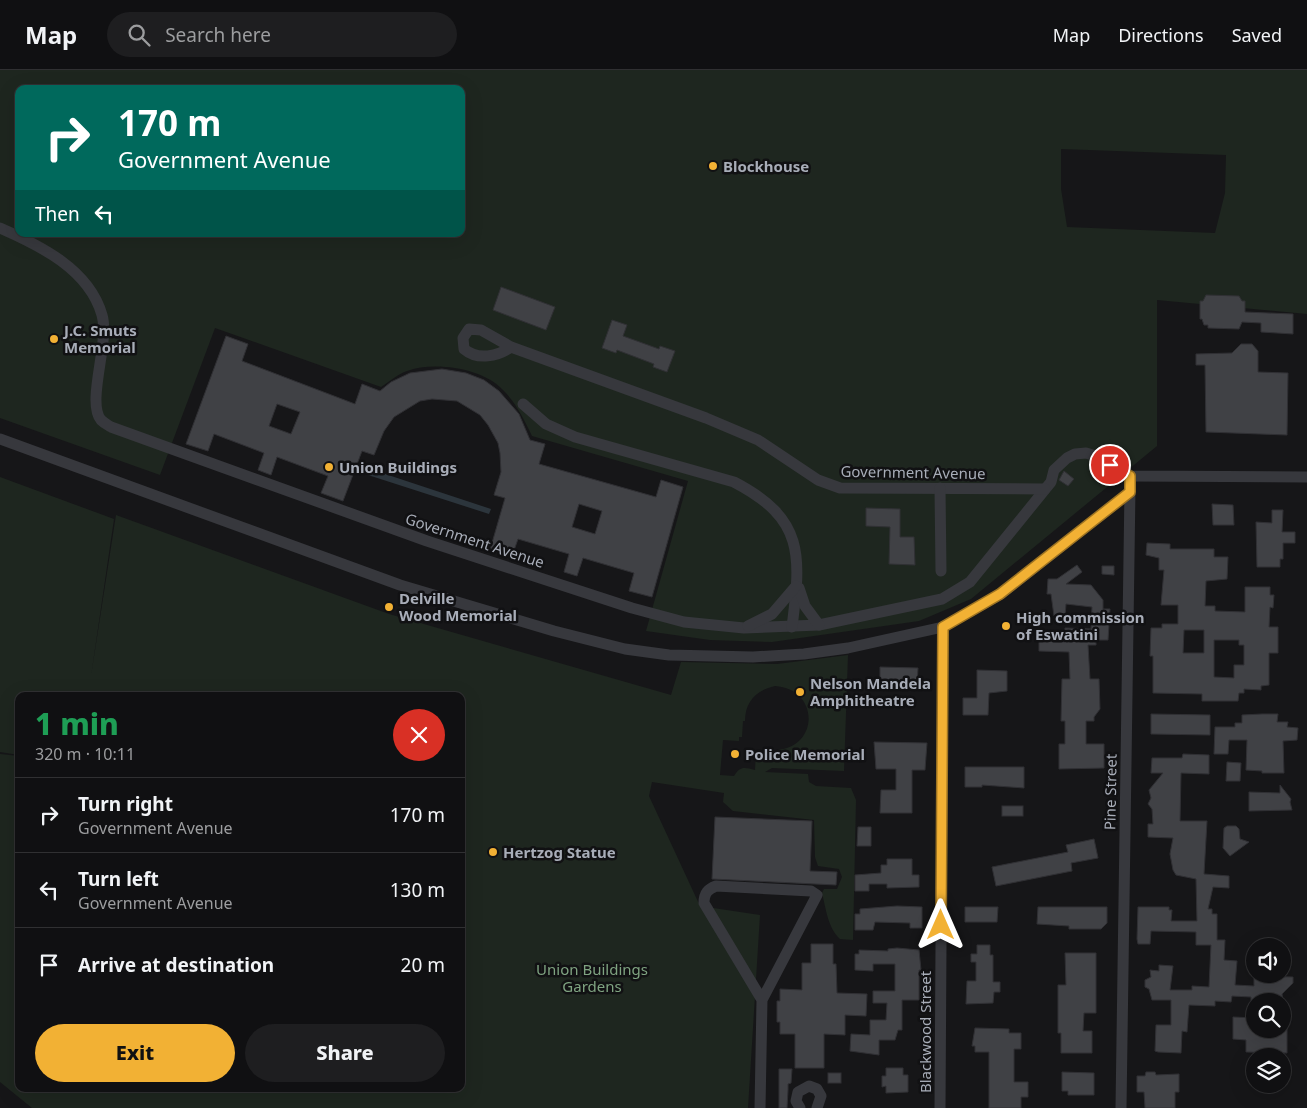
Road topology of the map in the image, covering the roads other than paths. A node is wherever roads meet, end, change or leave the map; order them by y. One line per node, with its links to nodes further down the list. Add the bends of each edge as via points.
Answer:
1 (0, 228): 2 (street, Government Avenue)
2 (15, 235)
3 (20, 237): 17 (street, Government Avenue, via 62,261 90,291 102,315 96,405 102,420 111,427 427,541 632,608 684,622)
4 (511, 346): 9 (street, Government Avenue, via 758,440 818,480 840,488)
5 (523, 404): 13 (street, via 546,424 575,437 734,482 754,492 788,529 795,547)
6 (0, 439): 16 (street, via 400,586 625,649 669,655 779,656 848,648)
7 (1130, 476): 8 (street); 10 (street, Government Avenue, via 1096,456 1075,454 1054,470); 11 (street, Pine Street)
8 (1307, 477)
9 (940, 488): 10 (street, Government Avenue); 12 (street)
10 (1045, 489): 14 (street, Government Avenue, via 983,568 959,591 924,604)
11 (1130, 492): 16 (street, via 1000,594); 23 (street, Pine Street)
12 (941, 571)
13 (798, 584): 14 (street, via 805,606); 15 (street); 17 (street, via 772,614)
14 (819, 625): 15 (street, Government Avenue)
15 (792, 627): 17 (street, Government Avenue)
16 (943, 627): 22 (street, Blackwood Street)
17 (744, 628)
18 (762, 1000): 18 (street, via 704,902 709,889 716,886 816,892 814,904); 19 (street)
19 (760, 1108)
20 (800, 1108): 21 (street, via 796,1101 798,1092 809,1086 822,1096)
21 (817, 1108)
22 (940, 1108)
23 (1121, 1108)

